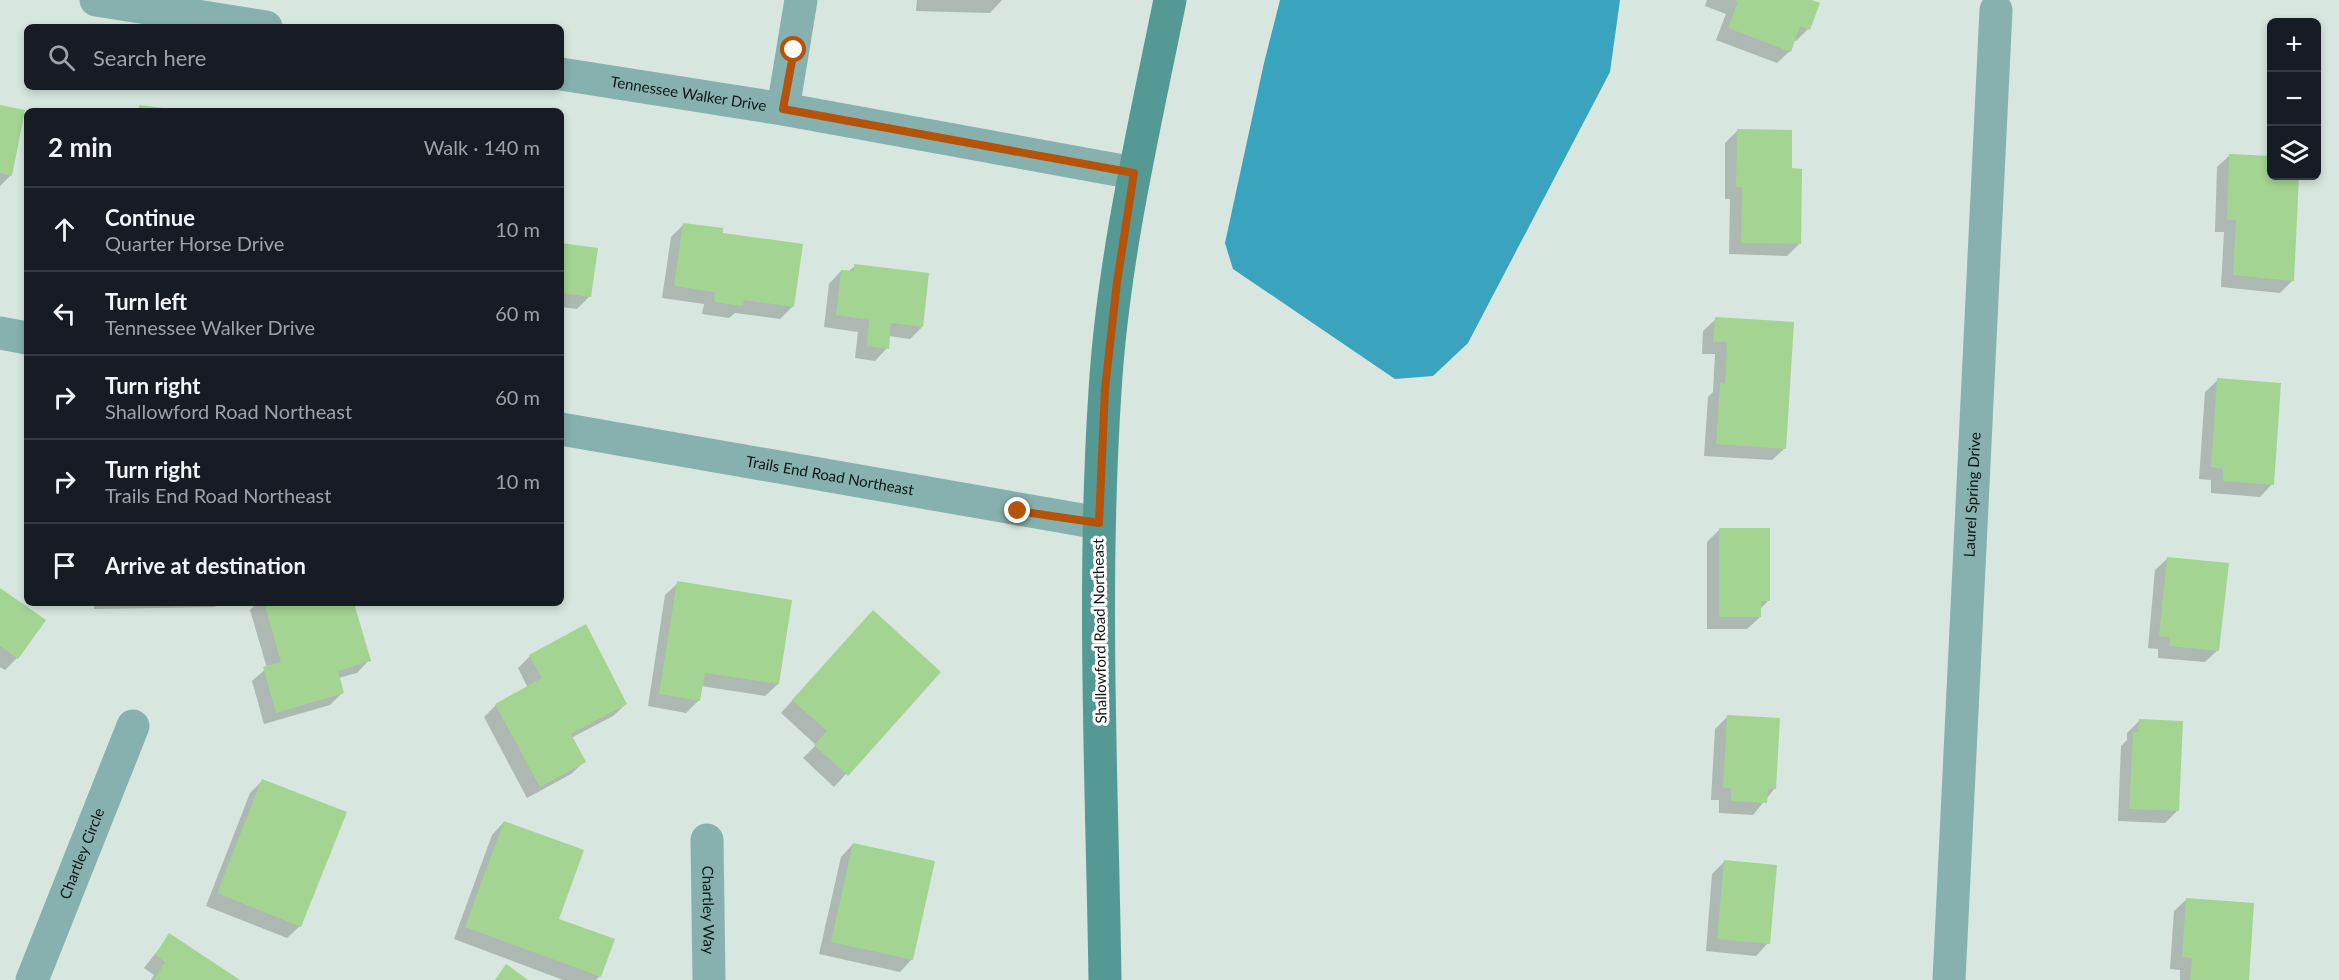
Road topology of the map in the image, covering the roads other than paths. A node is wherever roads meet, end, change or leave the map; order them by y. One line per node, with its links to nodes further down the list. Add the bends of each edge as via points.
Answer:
1 (96, 0): 5 (street)
2 (801, 0): 7 (street)
3 (1170, 0): 8 (main road, Shallowford Road Northeast)
4 (1996, 10): 18 (street, Laurel Spring Drive)
5 (247, 24)
6 (564, 74): 7 (street, Tennessee Walker Drive)
7 (783, 109): 8 (street, Tennessee Walker Drive)
8 (1134, 173): 12 (main road, Shallowford Road Northeast, via 1105,389)
9 (0, 333): 10 (street)
10 (24, 337)
11 (564, 430): 12 (street, Trails End Road Northeast)
12 (1099, 523): 17 (main road, Shallowford Road Northeast)
13 (134, 726): 15 (street, Chartley Circle)
14 (707, 840): 16 (street, Chartley Way)
15 (32, 980)
16 (709, 980)
17 (1105, 980)
18 (1949, 980)

